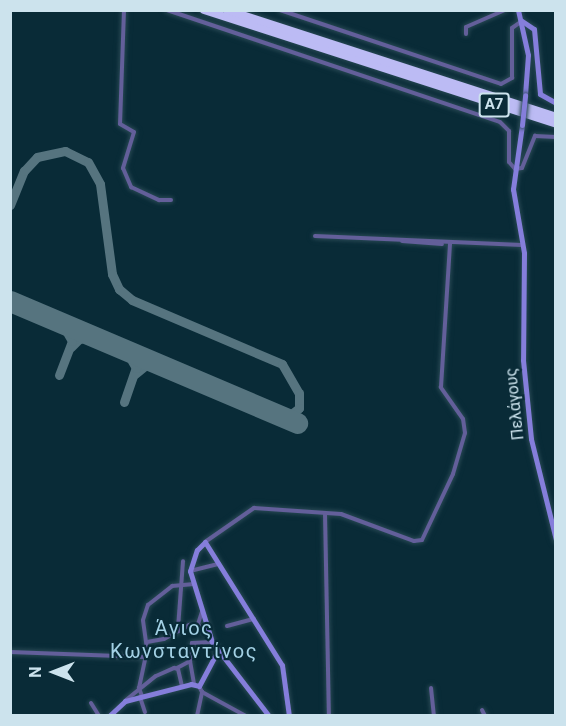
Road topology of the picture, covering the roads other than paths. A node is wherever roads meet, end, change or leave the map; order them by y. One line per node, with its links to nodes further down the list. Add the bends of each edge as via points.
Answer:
1 (124, 10): 20 (street, via 120,124 134,134 123,168 131,187 159,200)
2 (167, 10): 19 (street, via 500,122 508,131 509,162)
3 (204, 10): 10 (highway, Α7)
4 (227, 10): 10 (highway, Α7)
5 (280, 10): 8 (street, via 501,84 512,78 512,28)
6 (505, 10): 9 (street, via 466,27)
7 (518, 10): 8 (street)
8 (522, 21): 15 (street, via 534,29 540,94); 19 (street, Πελάγους, bridge, via 528,55)
9 (466, 34)
10 (303, 39): 11 (highway); 12 (highway); 14 (highway, Α7); 17 (highway, Α7, via 365,64)
11 (326, 39)
12 (310, 49)
13 (371, 54): 14 (highway)
14 (394, 65): 16 (highway, Α7)
15 (555, 103)
16 (555, 117)
17 (555, 124)
18 (555, 137): 19 (street, via 534,137 522,168)
19 (515, 169): 23 (street, Πελάγους, via 513,194)
20 (171, 200)
21 (315, 236): 22 (street)
22 (448, 243): 23 (street); 24 (street, via 441,387 462,416 465,429 453,474 417,542 352,517)
23 (523, 245): 25 (street, Πελάγους, via 522,334 531,439)
24 (325, 513): 26 (street, via 252,509); 60 (street)
25 (555, 540)
26 (205, 542): 28 (street); 29 (street, via 197,550)
27 (183, 561): 31 (street)
28 (219, 564): 29 (street); 33 (street)
29 (190, 571): 30 (street)
30 (194, 584): 31 (street); 32 (street)
31 (183, 585): 36 (street); 38 (street, via 172,586 148,605 143,620)
32 (203, 612): 34 (street); 37 (street)
33 (254, 619): 35 (street); 59 (street, via 285,674)
34 (198, 624): 36 (street); 37 (street, via 203,632)
35 (227, 626)
36 (178, 628): 38 (street, via 164,639)
37 (209, 631): 39 (street)
38 (147, 642): 42 (street)
39 (212, 642): 41 (street); 43 (street, via 193,643)
40 (10, 652): 42 (street)
41 (217, 652): 46 (street); 58 (street)
42 (145, 657): 47 (street)
43 (190, 661): 44 (street); 46 (street)
44 (177, 668): 45 (street); 47 (street, via 162,672)
45 (183, 687): 46 (street); 49 (street)
46 (199, 687): 56 (street); 57 (street)
47 (139, 688): 49 (street); 50 (street)
48 (431, 688): 61 (street)
49 (141, 697): 50 (street); 53 (street)
50 (125, 701): 55 (street)
51 (91, 703): 54 (street)
52 (482, 710): 62 (street)
53 (145, 712)
54 (99, 716)
55 (109, 716)
56 (197, 716)
57 (246, 716)
58 (269, 716)
59 (289, 716)
60 (329, 716)
61 (435, 716)
62 (485, 716)

